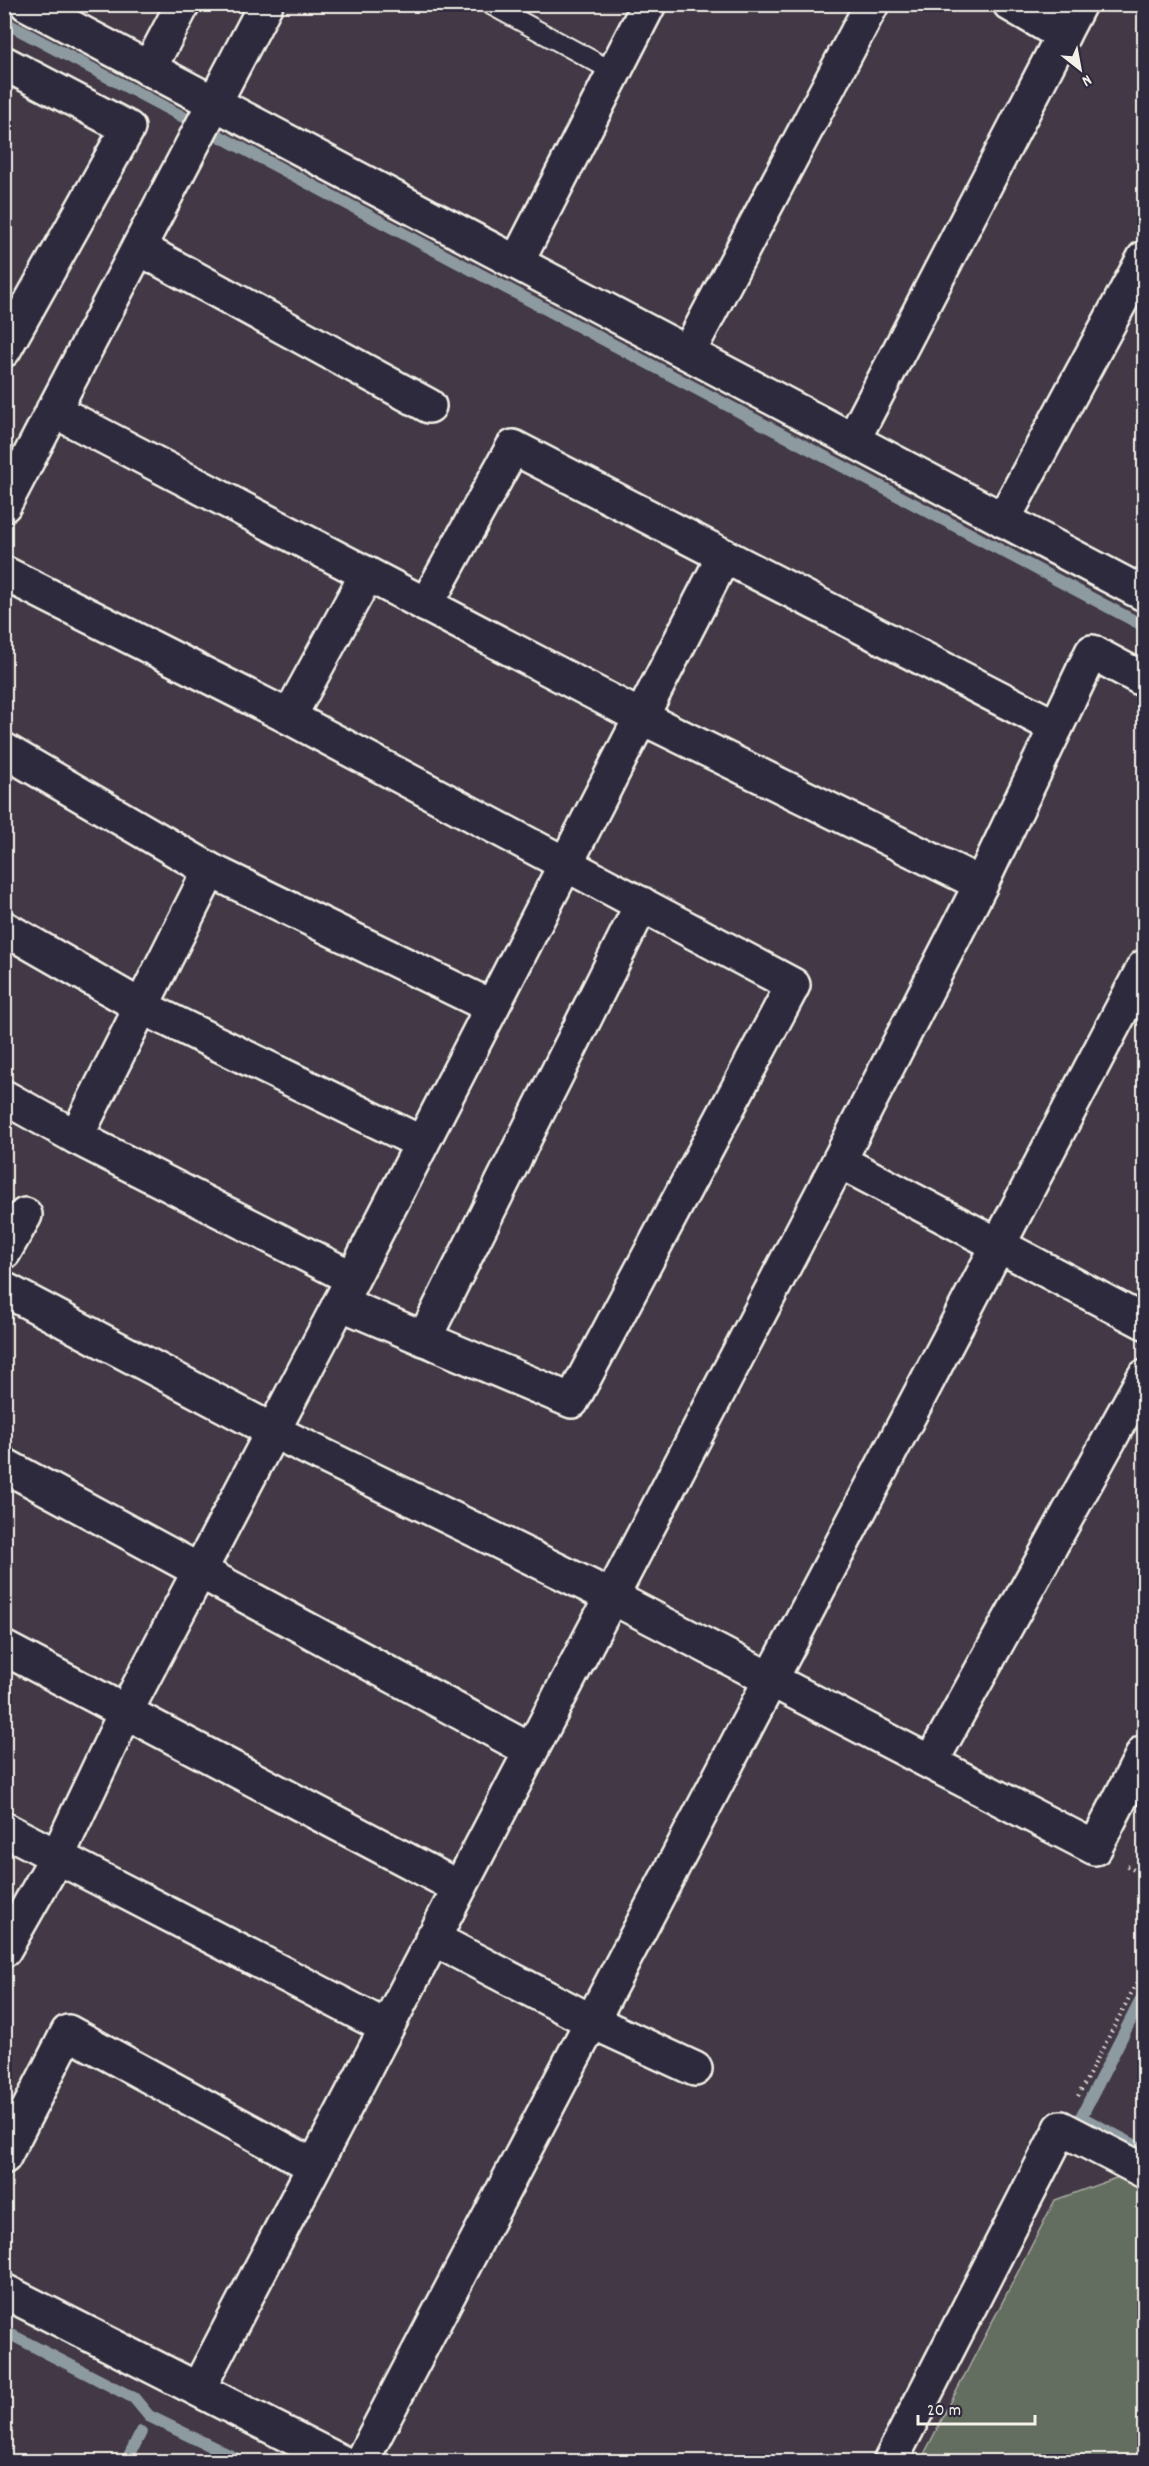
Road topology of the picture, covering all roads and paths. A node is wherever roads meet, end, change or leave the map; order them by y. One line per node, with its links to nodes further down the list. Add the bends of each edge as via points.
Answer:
1 (27, 4): 11 (street)
2 (183, 4): 11 (street)
3 (266, 4): 13 (street)
4 (489, 4): 12 (lane)
5 (649, 4): 12 (street)
6 (872, 4): 18 (street)
7 (1010, 4): 9 (street)
8 (1079, 4): 9 (street)
9 (1063, 35): 21 (street)
10 (4, 63): 17 (street, via 128,128)
11 (149, 69): 13 (street)
12 (614, 72): 16 (street)
13 (215, 103): 14 (street); 16 (street)
14 (138, 248): 19 (street); 20 (street)
15 (1144, 258): 23 (street)
16 (517, 262): 18 (street)
17 (4, 350)
18 (688, 353): 21 (street)
19 (429, 406)
20 (53, 410): 22 (street); 26 (street)
21 (853, 440): 23 (street)
22 (4, 505)
23 (1002, 520): 27 (street)
24 (724, 556): 28 (street, via 513,447); 31 (street); 32 (street)
25 (4, 573): 30 (street)
26 (367, 574): 28 (street); 30 (street)
27 (1144, 594)
28 (426, 605): 31 (street)
29 (1144, 680): 32 (street, via 1092,652)
30 (289, 717): 34 (street)
31 (641, 717): 34 (street); 36 (street)
32 (1056, 728): 36 (street)
33 (4, 750): 35 (street)
34 (566, 864): 37 (street); 41 (street)
35 (210, 870): 40 (street); 41 (street)
36 (981, 884): 45 (street)
37 (642, 904): 52 (street); 52 (street, via 793,985 573,1401)
38 (4, 928): 40 (street)
39 (1144, 966): 47 (street)
40 (140, 1006): 43 (street); 44 (street)
41 (492, 1007): 44 (street)
42 (4, 1097): 43 (street)
43 (76, 1137): 50 (street)
44 (422, 1143): 50 (street)
45 (839, 1161): 47 (street); 57 (street)
46 (25, 1215): 48 (street)
47 (998, 1245): 51 (street); 59 (street)
48 (4, 1251)
49 (4, 1288): 54 (street)
50 (346, 1290): 52 (street); 54 (street)
51 (1144, 1322)
52 (424, 1339)
53 (1144, 1377): 63 (street)
54 (273, 1431): 56 (street); 57 (street)
55 (4, 1465): 56 (street)
56 (199, 1570): 60 (street); 61 (street)
57 (610, 1596): 59 (street); 61 (street)
58 (4, 1648): 60 (street)
59 (770, 1679): 63 (street); 70 (street)
60 (126, 1711): 65 (street); 66 (street)
61 (530, 1750): 66 (street)
62 (1144, 1752): 63 (street, via 1095,1848)
63 (931, 1762)
64 (4, 1828): 65 (street)
65 (58, 1855): 68 (street); 71 (street)
66 (458, 1887): 67 (street)
67 (432, 1938): 70 (street); 71 (street)
68 (4, 1950)
69 (1144, 1969): 73 (path)
70 (591, 2021): 72 (street); 80 (street)
71 (386, 2027): 75 (street)
72 (695, 2069)
73 (1061, 2128): 76 (street); 81 (street)
74 (4, 2157): 75 (street, via 68,2032)
75 (314, 2166): 78 (street)
76 (1144, 2171)
77 (4, 2291): 78 (street)
78 (198, 2389): 79 (street)
79 (341, 2462)
80 (361, 2462)
81 (890, 2462)

